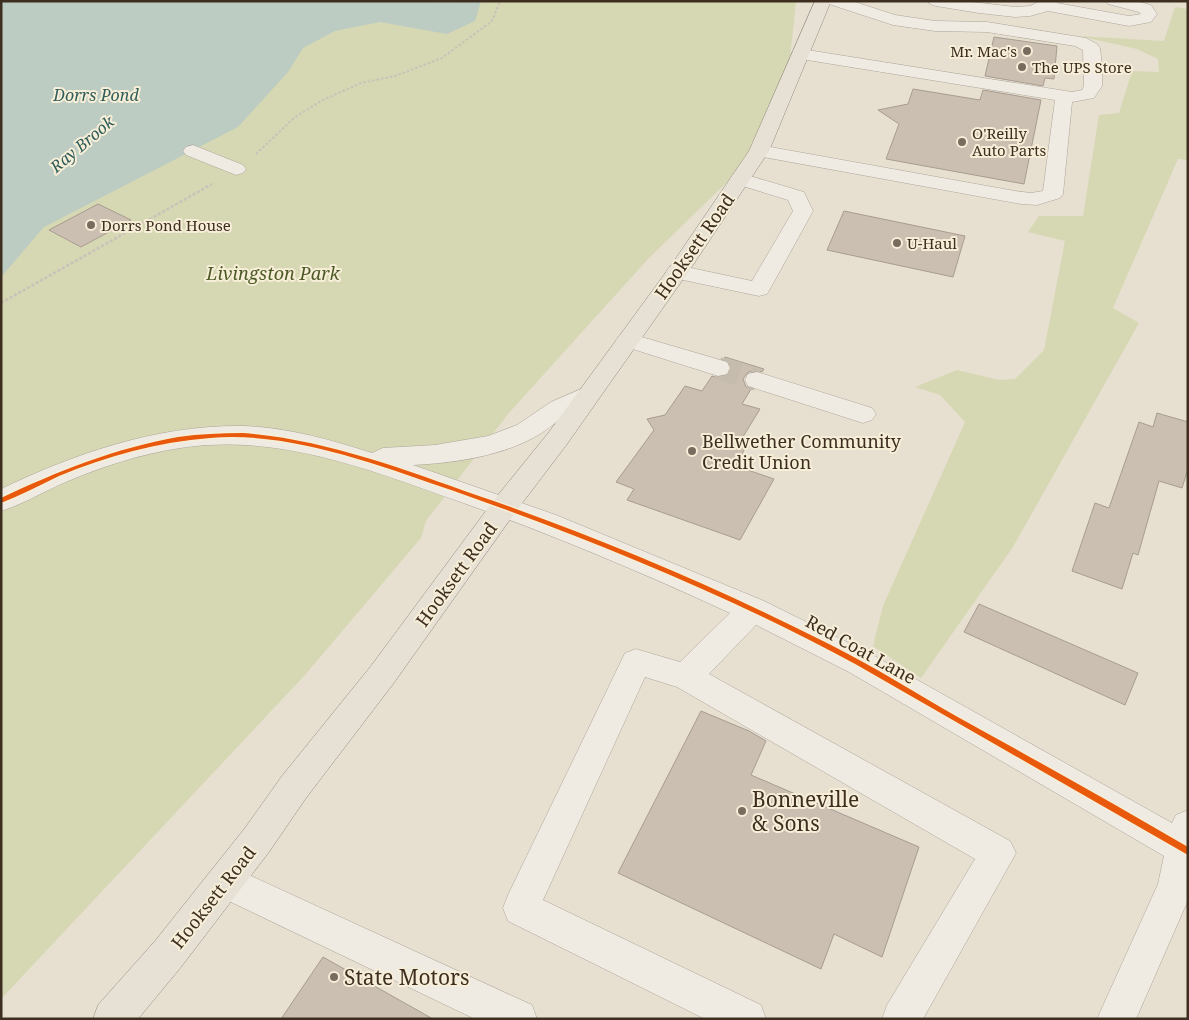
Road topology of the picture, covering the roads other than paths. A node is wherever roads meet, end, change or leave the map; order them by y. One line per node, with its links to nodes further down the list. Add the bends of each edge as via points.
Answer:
1 (823, 1): 7 (main road, Hooksett Road)
2 (835, 1): 8 (street, via 893,20 935,26 986,27 1067,38 1087,45 1091,48 1092,90 1080,96)
3 (936, 1): 5 (street, via 1026,12 1040,10)
4 (1114, 1): 6 (street)
5 (1049, 4): 6 (street, via 1129,21 1145,19 1149,14)
6 (1146, 5)
7 (801, 54): 8 (street); 10 (main road, Hooksett Road)
8 (1064, 96): 10 (street, via 1053,194 1035,200)
9 (192, 151): 11 (street)
10 (760, 152): 12 (main road, Hooksett Road)
11 (236, 169)
12 (740, 179): 13 (main road, Hooksett Road); 13 (street, via 797,196 803,211 759,289)
13 (677, 272): 14 (main road, Hooksett Road)
14 (628, 340): 15 (street); 17 (main road, Hooksett Road)
15 (718, 368)
16 (757, 380): 18 (street)
17 (588, 394): 19 (street, via 510,439 432,456); 21 (main road, Hooksett Road)
18 (863, 414)
19 (361, 457): 20 (street, via 270,437 218,435 173,440 97,459); 21 (street, Red Coat Lane)
20 (1, 500)
21 (504, 507): 22 (street, Red Coat Lane); 25 (main road, Hooksett Road, via 382,675)
22 (753, 609): 23 (street); 24 (street, Red Coat Lane, via 830,647)
23 (686, 677): 28 (street, via 636,662 521,908); 29 (street, via 998,853)
24 (1186, 842): 30 (street, via 1176,886)
25 (225, 881): 26 (main road, Hooksett Road); 27 (street)
26 (112, 1019)
27 (518, 1019)
28 (747, 1019)
29 (901, 1019)
30 (1116, 1019)

